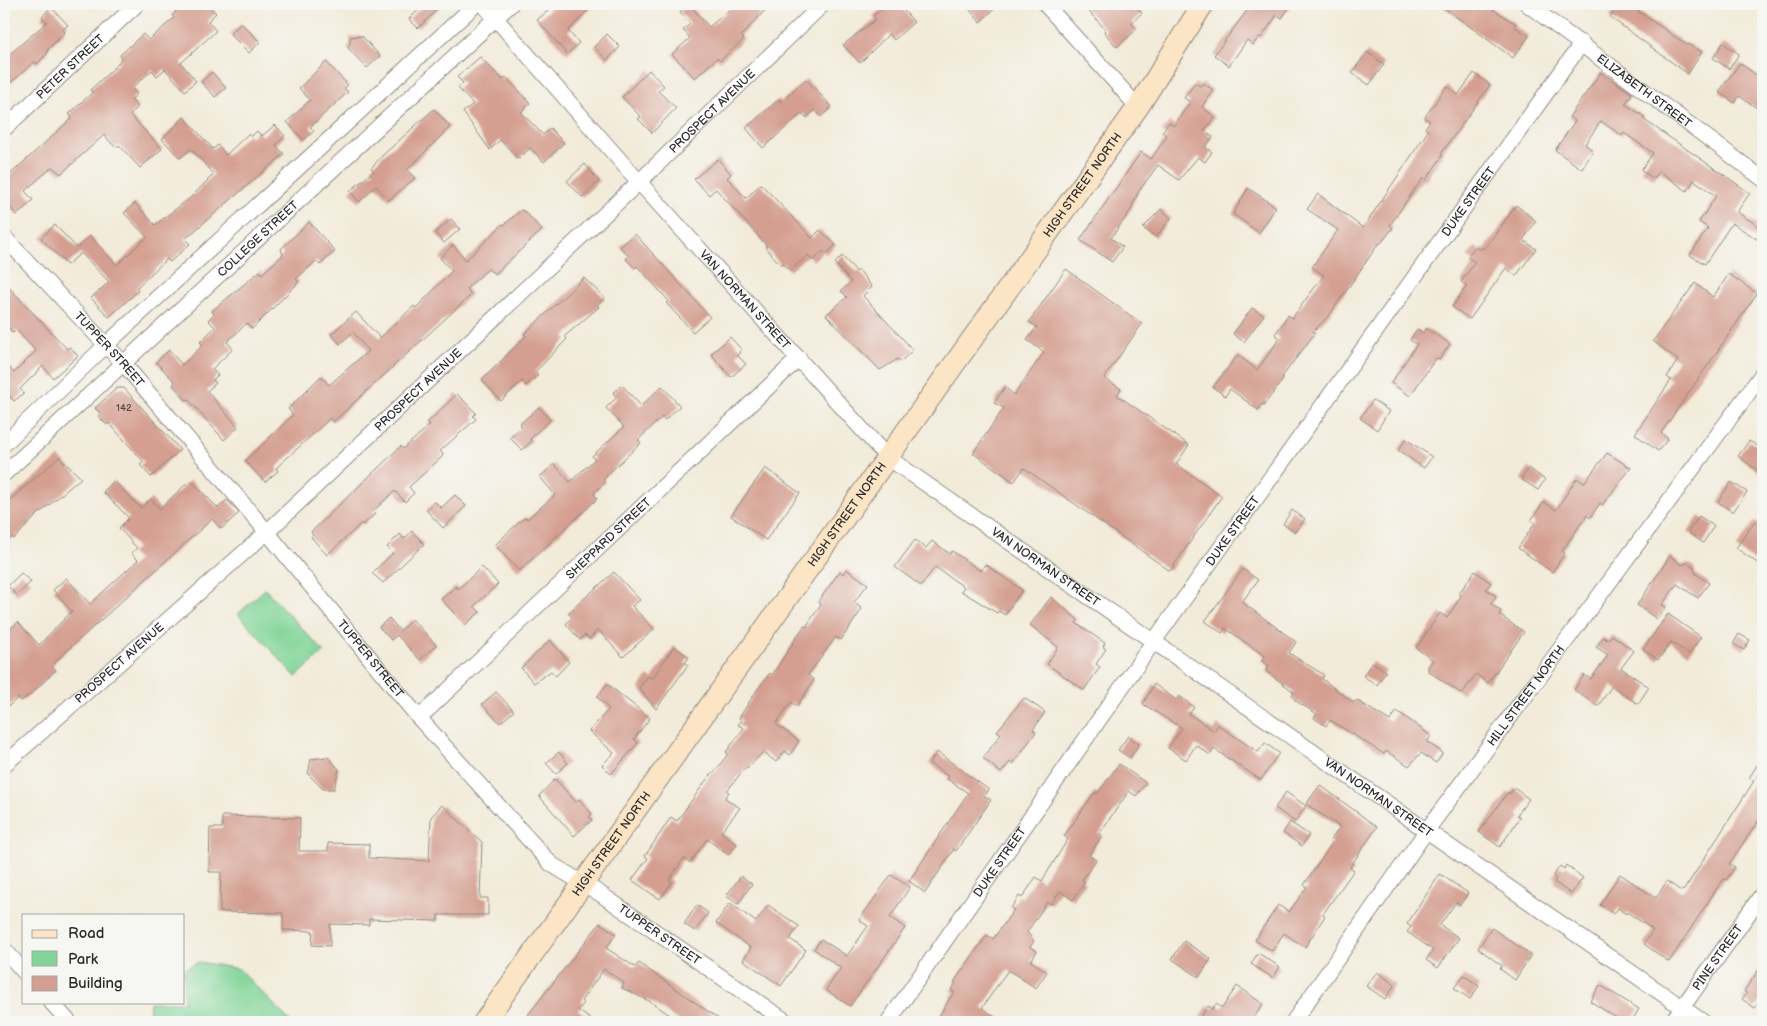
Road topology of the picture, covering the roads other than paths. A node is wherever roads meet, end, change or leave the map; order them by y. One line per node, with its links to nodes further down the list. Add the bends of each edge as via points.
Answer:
1 (137, 4): 12 (street, PETER STREET)
2 (476, 4): 16 (street, COLLEGE STREET)
3 (483, 4): 9 (street, VAN NORMAN STREET)
4 (511, 4): 9 (street, COLLEGE STREET)
5 (824, 4): 14 (street, PROSPECT AVENUE)
6 (1045, 4): 11 (street)
7 (1203, 4): 11 (main road, HIGH STREET NORTH)
8 (1527, 4): 10 (street, ELIZABETH STREET)
9 (496, 18): 14 (street, VAN NORMAN STREET); 17 (street, COLLEGE STREET)
10 (1582, 43): 13 (street, ELIZABETH STREET); 26 (street, DUKE STREET)
11 (1138, 107): 23 (main road, HIGH STREET NORTH)
12 (4, 129)
13 (1763, 179)
14 (639, 182): 19 (street, VAN NORMAN STREET); 25 (street, PROSPECT AVENUE)
15 (4, 237): 18 (street, TUPPER STREET)
16 (221, 241): 17 (street); 18 (street, COLLEGE STREET)
17 (235, 258): 20 (street, COLLEGE STREET)
18 (106, 345): 20 (street, TUPPER STREET); 22 (street, COLLEGE STREET)
19 (799, 358): 23 (street, VAN NORMAN STREET); 27 (street, SHEPPARD STREET)
20 (123, 363): 24 (street, COLLEGE STREET); 25 (street, TUPPER STREET)
21 (1763, 373): 29 (street, HILL STREET NORTH)
22 (4, 444)
23 (887, 457): 26 (street, VAN NORMAN STREET); 30 (main road, HIGH STREET NORTH)
24 (4, 474)
25 (267, 532): 27 (street, TUPPER STREET); 28 (street, PROSPECT AVENUE)
26 (1154, 641): 29 (street, VAN NORMAN STREET); 39 (street, DUKE STREET)
27 (419, 718): 30 (street, TUPPER STREET, via 551,864)
28 (4, 765)
29 (1428, 830): 35 (street, VAN NORMAN STREET); 40 (street, HILL STREET NORTH)
30 (584, 884): 37 (main road, HIGH STREET NORTH); 38 (street, TUPPER STREET)
31 (1763, 893): 35 (street, PINE STREET)
32 (4, 949): 33 (street)
33 (22, 970)
34 (52, 1004): 36 (street)
35 (1682, 1008): 41 (street, PINE STREET); 42 (street, VAN NORMAN STREET)
36 (64, 1021)
37 (484, 1022)
38 (787, 1022)
39 (888, 1022)
40 (1293, 1022)
41 (1672, 1022)
42 (1703, 1022)

